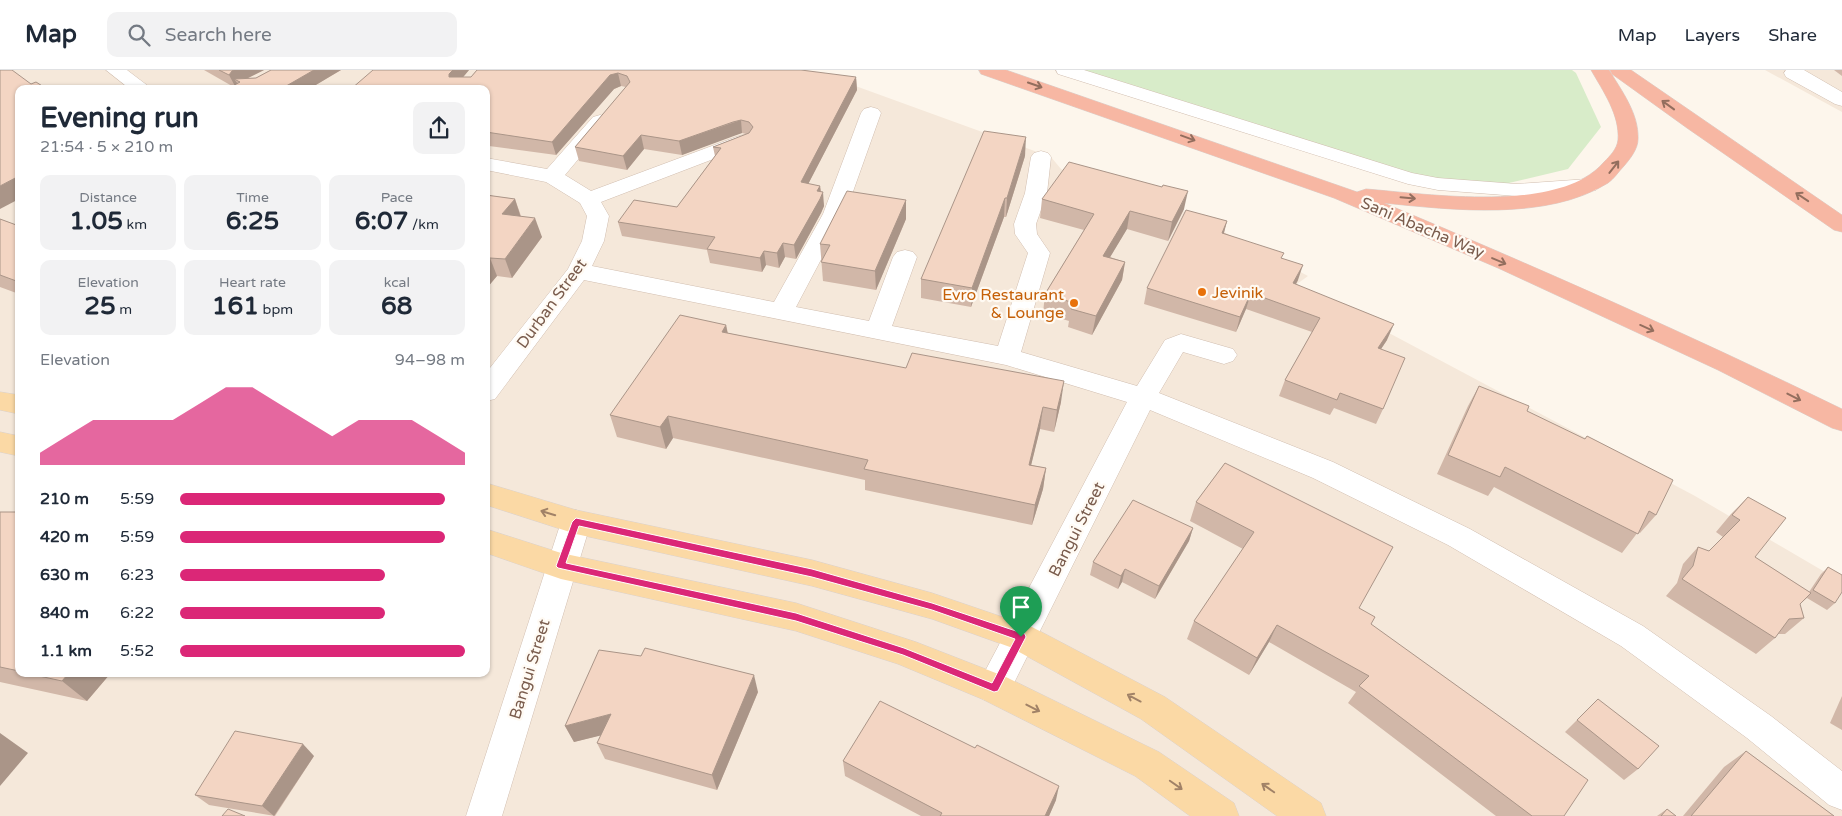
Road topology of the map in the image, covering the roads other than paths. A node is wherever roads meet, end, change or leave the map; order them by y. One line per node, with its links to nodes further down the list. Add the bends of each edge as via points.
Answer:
1 (114, 70): 7 (street)
2 (988, 70): 16 (highway, Sani Abacha Way, one-way to 16)
3 (1065, 70): 15 (street, via 1408,178 1517,190)
4 (1600, 70): 15 (highway, one-way to 4, via 1605,178 1629,142 1627,121)
5 (1619, 70): 18 (highway, one-way to 5)
6 (1791, 71): 8 (street)
7 (137, 85)
8 (1842, 100)
9 (610, 109): 14 (street)
10 (871, 113): 21 (street, via 834,214)
11 (744, 141): 17 (street)
12 (1041, 157): 24 (street, via 1036,193 1025,224 1026,234 1038,253)
13 (490, 165): 14 (street)
14 (552, 177): 17 (street)
15 (1588, 186): 16 (highway, one-way to 15, via 1499,203 1545,199)
16 (1342, 193): 29 (highway, Sani Abacha Way, one-way to 29, via 1506,263 1718,360)
17 (588, 199): 20 (street, Durban Street, via 598,216 593,241)
18 (1842, 224)
19 (905, 257): 22 (street)
20 (578, 271): 21 (street); 25 (street, Durban Street)
21 (781, 312): 22 (street)
22 (878, 331): 24 (street)
23 (1224, 355): 26 (street, Bangui Street, via 1181,342 1174,346)
24 (1007, 357): 26 (street)
25 (490, 387)
26 (1143, 396): 36 (street, Bangui Street); 38 (street, via 1324,470 1459,537 1632,636 1759,727)
27 (0, 401): 28 (main road)
28 (15, 404)
29 (1842, 422)
30 (0, 442): 31 (main road)
31 (15, 445)
32 (490, 495): 33 (main road, one-way to 32)
33 (576, 522): 35 (street, Bangui Street); 36 (main road, via 812,573 932,606)
34 (490, 542): 35 (main road)
35 (561, 566): 37 (main road, via 796,617 904,652); 39 (street, Bangui Street)
36 (1021, 637): 37 (street, Bangui Street); 41 (main road, one-way to 36, via 1153,708)
37 (994, 688): 40 (main road, one-way to 40, via 1147,764)
38 (1842, 793)
39 (484, 816)
40 (1221, 816)
41 (1308, 816)

